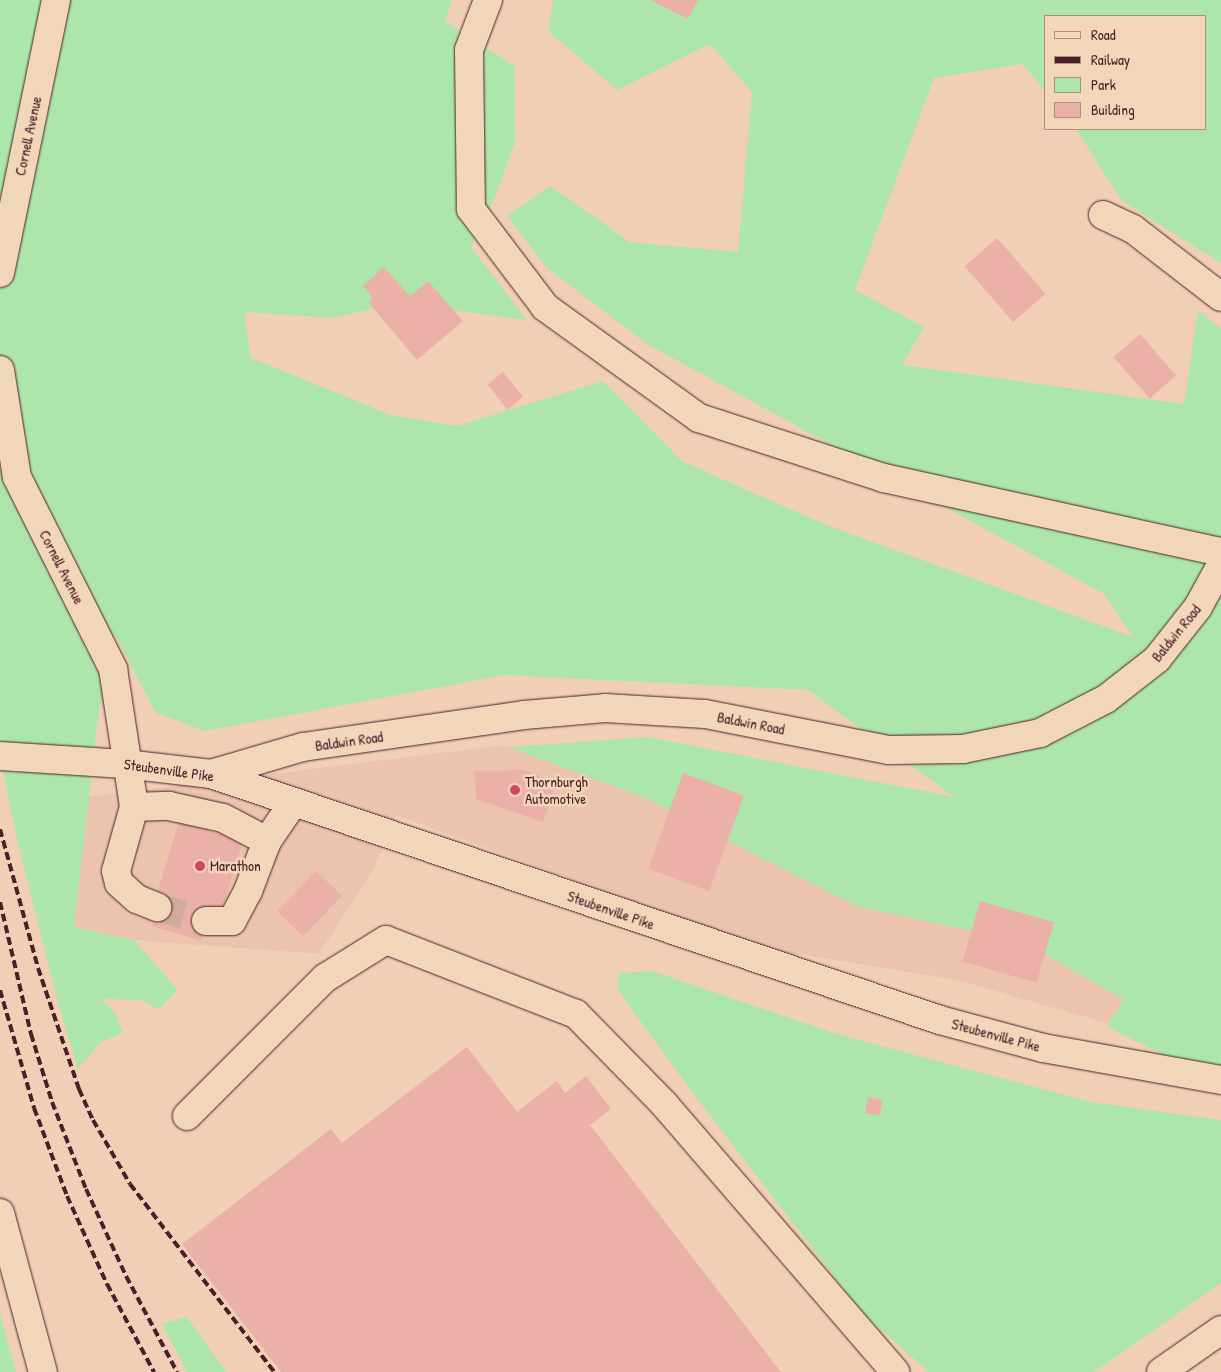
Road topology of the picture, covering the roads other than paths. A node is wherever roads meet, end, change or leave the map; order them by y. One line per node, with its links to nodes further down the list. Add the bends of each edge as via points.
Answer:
1 (56, 0): 4 (street, Cornell Avenue)
2 (488, 0): 7 (street, via 469,50 471,209 545,307 699,418 884,478)
3 (1103, 215): 5 (street, via 1133,229)
4 (0, 273)
5 (1221, 297)
6 (0, 370): 10 (street, Cornell Avenue, via 16,477 113,669)
7 (1221, 552)
8 (1221, 565): 11 (street, Baldwin Road, via 1198,607 1157,659 1106,699 1040,733 963,750 889,750 705,714 605,708 524,715 303,747)
9 (0, 756): 10 (street, Steubenville Pike)
10 (125, 764): 11 (street, Steubenville Pike); 13 (street, Cornell Avenue)
11 (211, 774): 12 (street, Steubenville Pike)
12 (293, 803): 14 (street); 17 (street, Steubenville Pike, via 940,1020 1043,1048)
13 (134, 807): 14 (street, via 170,806 224,818); 15 (street, via 116,871 119,883 138,899)
14 (267, 841): 16 (street, via 248,891 232,921)
15 (157, 907)
16 (206, 921)
17 (1221, 1080)
18 (187, 1116): 22 (street, via 324,978 386,940 576,1014 664,1104)
19 (0, 1213): 21 (street)
20 (1221, 1330): 23 (street)
21 (42, 1372)
22 (895, 1372)
23 (1161, 1372)

